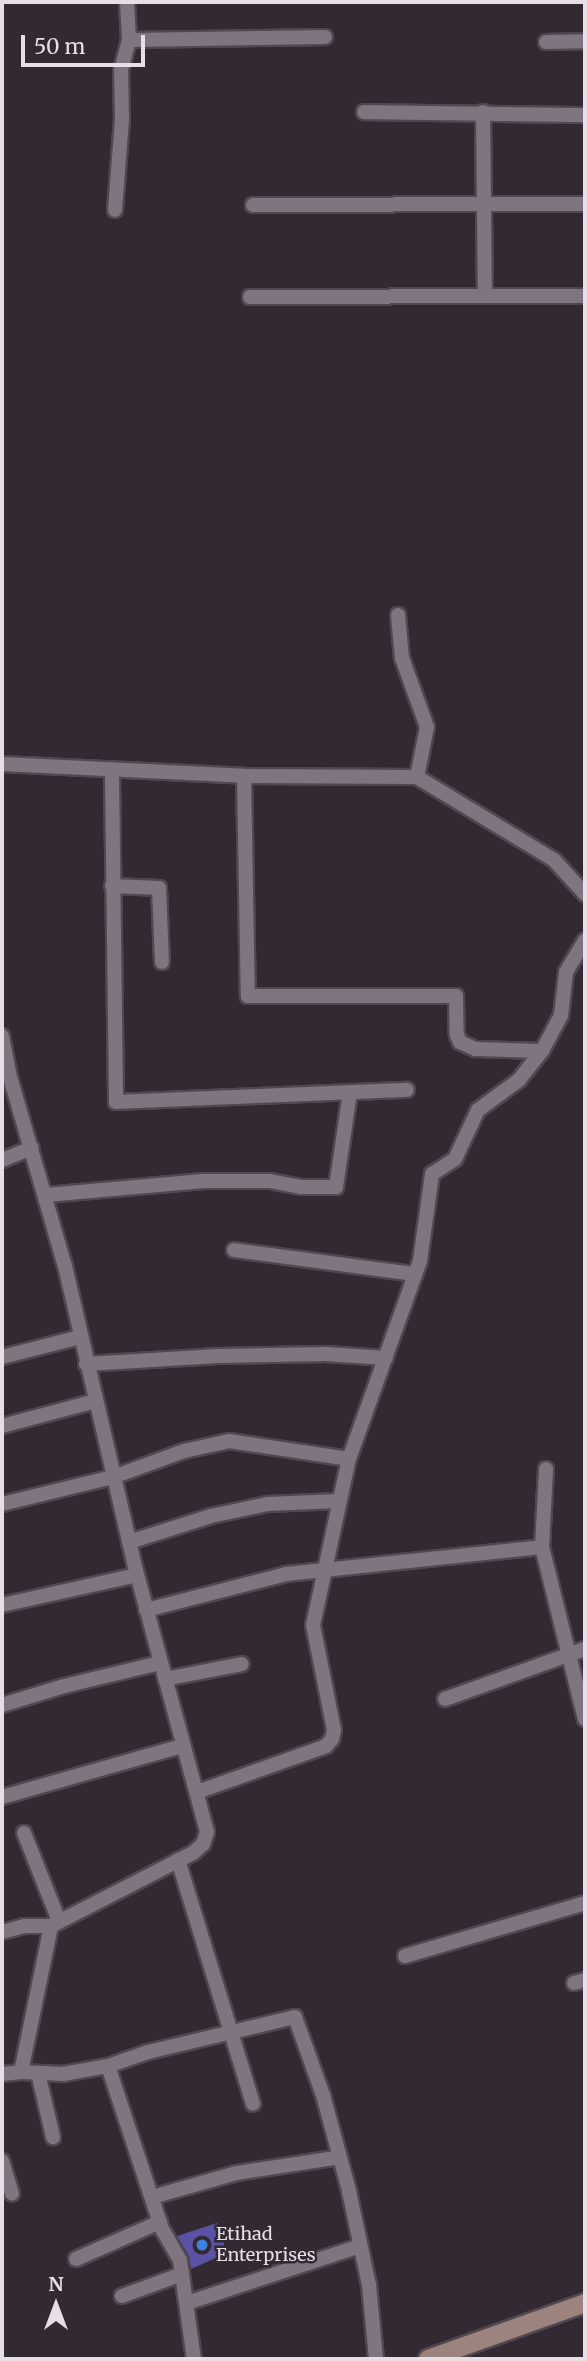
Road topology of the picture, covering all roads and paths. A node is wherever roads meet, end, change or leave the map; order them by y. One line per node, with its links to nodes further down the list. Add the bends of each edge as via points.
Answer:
1 (127, 2): 3 (street)
2 (325, 37): 3 (street)
3 (129, 40): 12 (street, via 121,70)
4 (585, 41): 5 (street)
5 (546, 42)
6 (364, 112): 7 (street)
7 (483, 112): 8 (street); 9 (street)
8 (585, 115)
9 (484, 204): 10 (street); 11 (street); 13 (street)
10 (585, 204)
11 (253, 205)
12 (116, 210)
13 (485, 296): 14 (street); 15 (street)
14 (585, 296)
15 (250, 297)
16 (398, 615): 20 (street, via 402,658 428,727)
17 (2, 764): 18 (street)
18 (112, 772): 19 (street); 21 (street)
19 (244, 776): 20 (street); 26 (street, via 248,996 456,996 460,1042 475,1049)
20 (417, 777): 22 (street, via 554,860)
21 (112, 886): 24 (street, via 159,888); 29 (street, via 116,1102)
22 (585, 894)
23 (585, 940): 26 (street, via 566,972 561,1016)
24 (162, 962)
25 (2, 1036): 27 (street)
26 (541, 1051): 34 (street, via 519,1080 478,1110 455,1159 432,1174)
27 (6, 1077): 30 (street)
28 (407, 1090): 29 (street)
29 (350, 1092): 32 (street, via 336,1187 203,1181)
30 (32, 1148): 31 (street); 32 (street)
31 (2, 1160)
32 (46, 1195): 35 (street)
33 (234, 1250): 34 (street)
34 (415, 1274): 37 (street)
35 (80, 1338): 36 (street); 38 (street)
36 (2, 1357)
37 (386, 1358): 38 (street, via 245,1355); 41 (street)
38 (86, 1364): 39 (street)
39 (95, 1401): 40 (street); 43 (street)
40 (2, 1426)
41 (349, 1459): 43 (street, via 229,1441 184,1451); 44 (street)
42 (546, 1469): 47 (street)
43 (113, 1477): 45 (street); 46 (street)
44 (340, 1501): 46 (street, via 267,1504); 48 (street)
45 (2, 1504)
46 (129, 1542): 49 (street)
47 (542, 1547): 48 (street); 53 (street)
48 (326, 1570): 51 (street, via 274,1577); 61 (street, via 313,1625 332,1739 327,1746)
49 (137, 1575): 50 (street); 51 (street)
50 (2, 1605)
51 (146, 1610): 54 (street)
52 (585, 1649): 53 (street)
53 (567, 1654): 57 (street); 59 (street)
54 (160, 1663): 56 (street); 58 (street)
55 (242, 1664): 56 (street)
56 (164, 1679): 60 (street)
57 (445, 1699)
58 (2, 1705)
59 (585, 1719)
60 (182, 1746): 61 (street); 62 (street)
61 (197, 1792): 64 (street, via 207,1832 203,1844)
62 (2, 1797)
63 (24, 1833): 66 (street)
64 (178, 1860): 66 (street); 69 (street)
65 (585, 1903): 68 (street)
66 (55, 1923): 67 (street); 71 (street)
67 (2, 1932)
68 (405, 1956)
69 (233, 2032): 70 (street); 74 (street); 76 (street, via 295,2017)
70 (108, 2066): 72 (street); 79 (street)
71 (21, 2072): 72 (street); 73 (street)
72 (38, 2073): 75 (street)
73 (2, 2074)
74 (253, 2104)
75 (53, 2137)
76 (340, 2157): 79 (street, via 236,2173); 81 (street)
77 (2, 2161): 78 (street)
78 (12, 2193)
79 (152, 2197): 80 (street)
80 (160, 2222): 82 (street); 83 (street)
81 (360, 2246): 85 (street); 89 (street)
82 (76, 2259)
83 (183, 2274): 84 (street); 85 (street)
84 (122, 2296)
85 (187, 2303): 88 (street)
86 (585, 2303): 87 (main road)
87 (466, 2353): 90 (main road)
88 (194, 2359)
89 (376, 2359)
90 (428, 2359)

